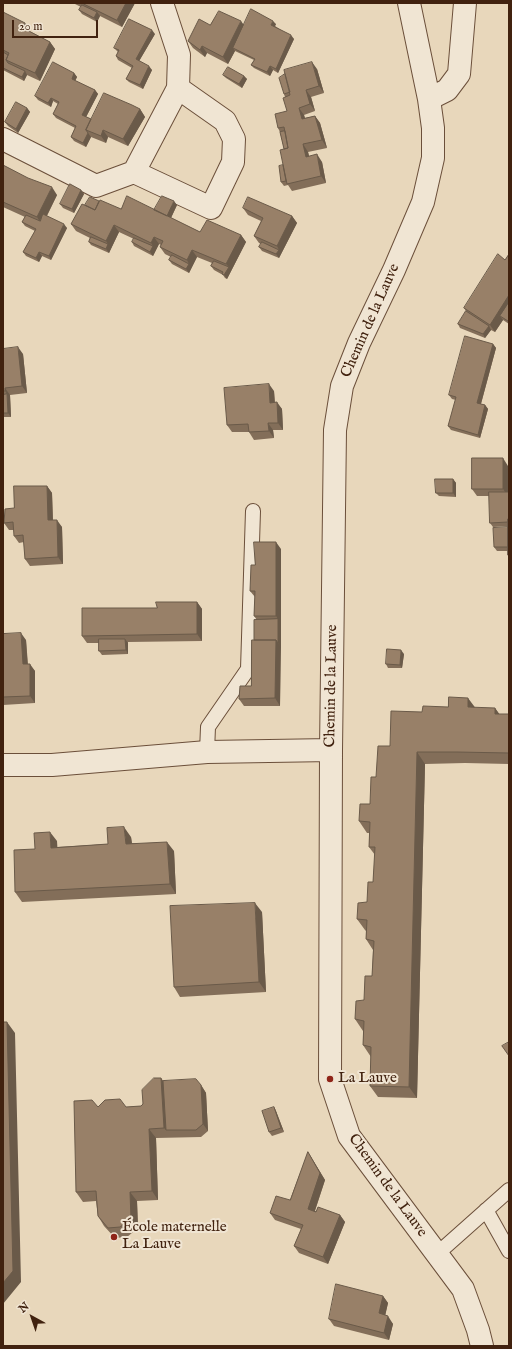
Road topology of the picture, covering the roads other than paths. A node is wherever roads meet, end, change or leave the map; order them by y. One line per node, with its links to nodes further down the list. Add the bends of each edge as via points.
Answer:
1 (162, 3): 4 (street, via 179,54)
2 (409, 3): 5 (street, Chemin de la Lauve)
3 (465, 3): 5 (street, via 459,74 447,90)
4 (178, 88): 7 (street); 7 (street, via 224,121 234,139 233,162 211,208)
5 (429, 98): 9 (street, Chemin de la Lauve, via 433,158 423,202 342,386 335,430)
6 (3, 138): 7 (street, via 96,186)
7 (134, 172)
8 (253, 511): 10 (lane, via 248,669 208,727)
9 (331, 750): 10 (street); 15 (street, Chemin de la Lauve, via 330,1079 349,1136)
10 (208, 752): 11 (street, via 52,765)
11 (3, 765)
12 (509, 1190): 13 (lane)
13 (486, 1210): 14 (lane); 15 (lane)
14 (509, 1251)
15 (437, 1254): 16 (street, Chemin de la Lauve, via 463,1289)
16 (482, 1346)

